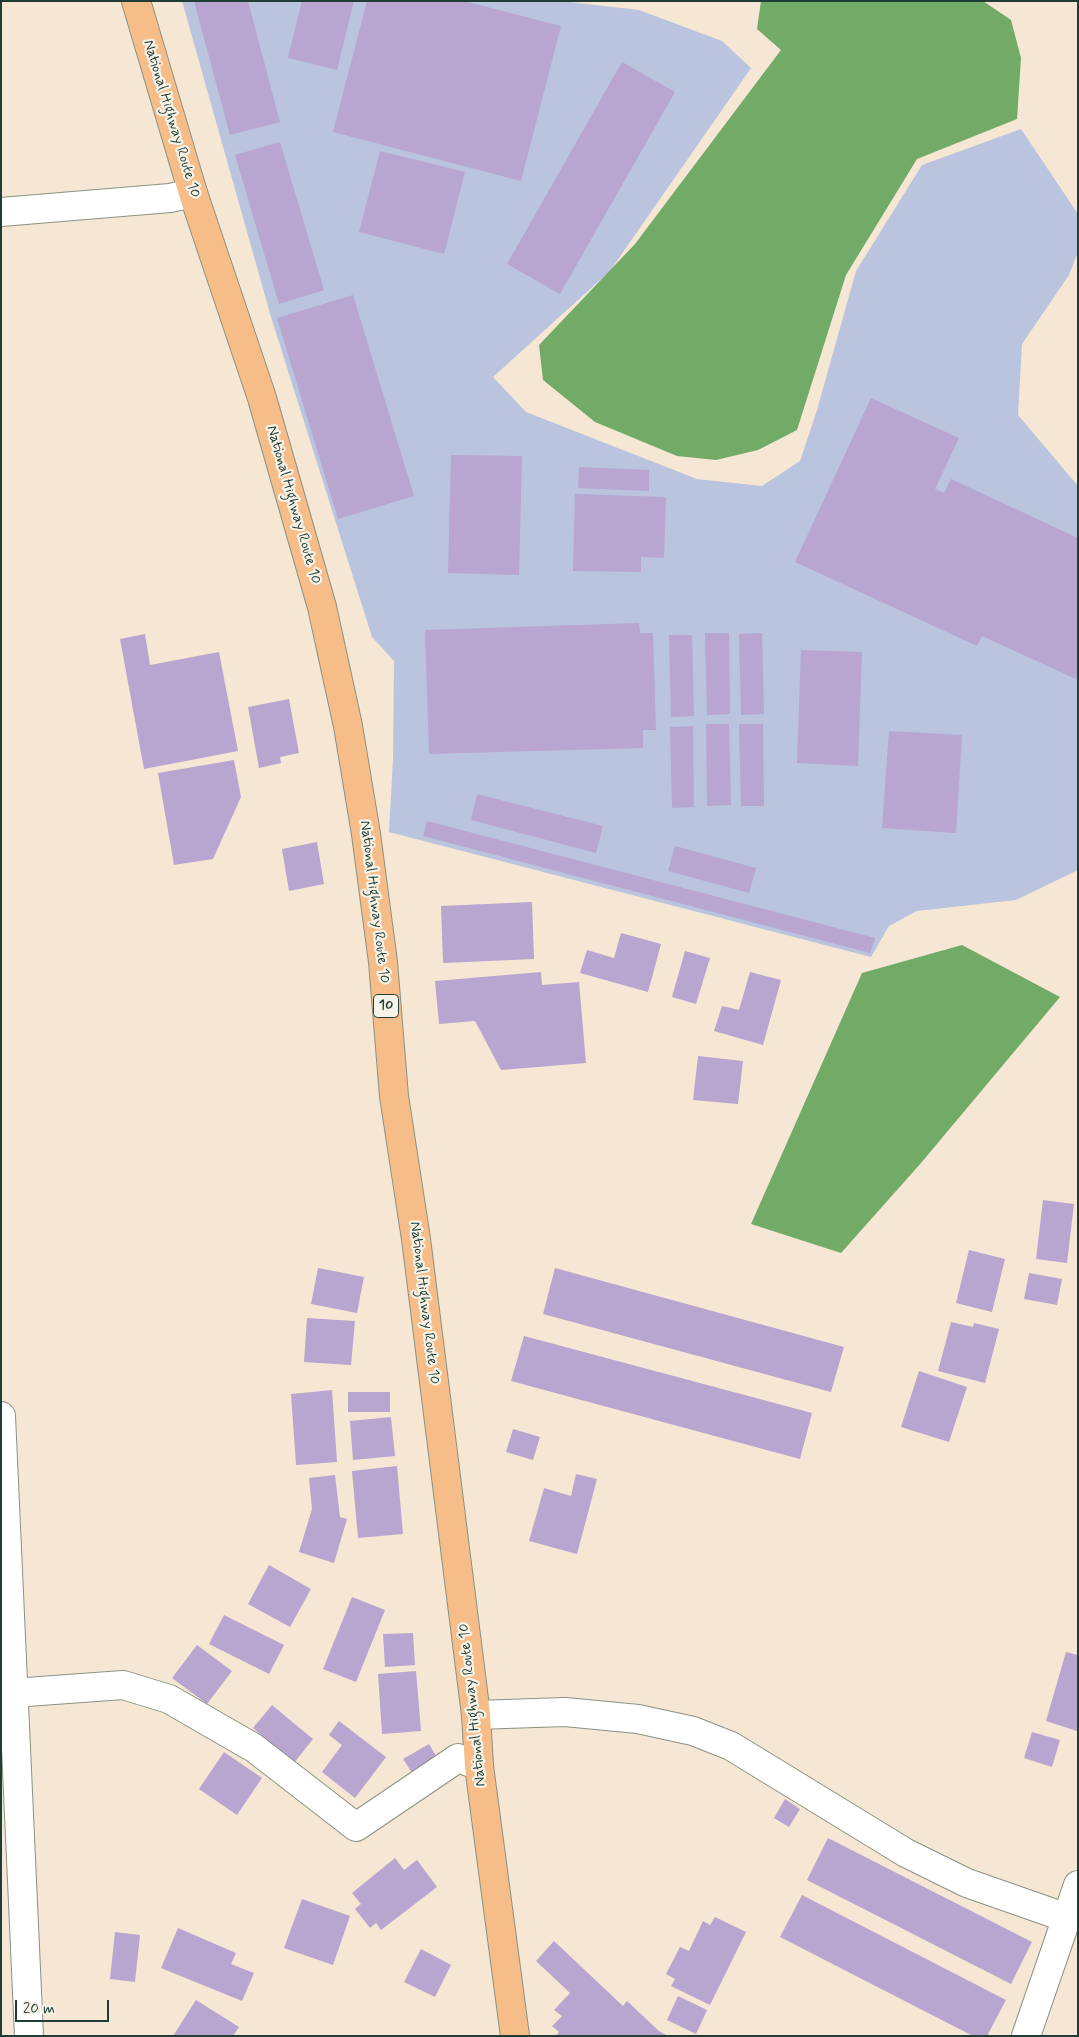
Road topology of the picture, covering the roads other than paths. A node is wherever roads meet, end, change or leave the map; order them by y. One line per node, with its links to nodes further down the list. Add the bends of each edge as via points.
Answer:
1 (136, 1): 2 (highway, National Highway Route 10 / 10)
2 (193, 193): 3 (street, via 170,198); 6 (highway, National Highway Route 10 / 10, via 262,398 322,607 348,726 366,834 394,1096 416,1239)
3 (1, 212)
4 (1, 1416): 5 (street)
5 (13, 1693): 7 (street, via 123,1685 169,1700 254,1748 356,1827 458,1758); 10 (street)
6 (476, 1715): 7 (highway, National Highway Route 10 / 10); 9 (street, via 565,1712 638,1719 693,1731 731,1746 906,1853 967,1883)
7 (479, 1766): 11 (highway, National Highway Route 10 / 10)
8 (1078, 1885): 9 (street)
9 (1067, 1918): 12 (street)
10 (29, 2036)
11 (514, 2036)
12 (1026, 2036)

